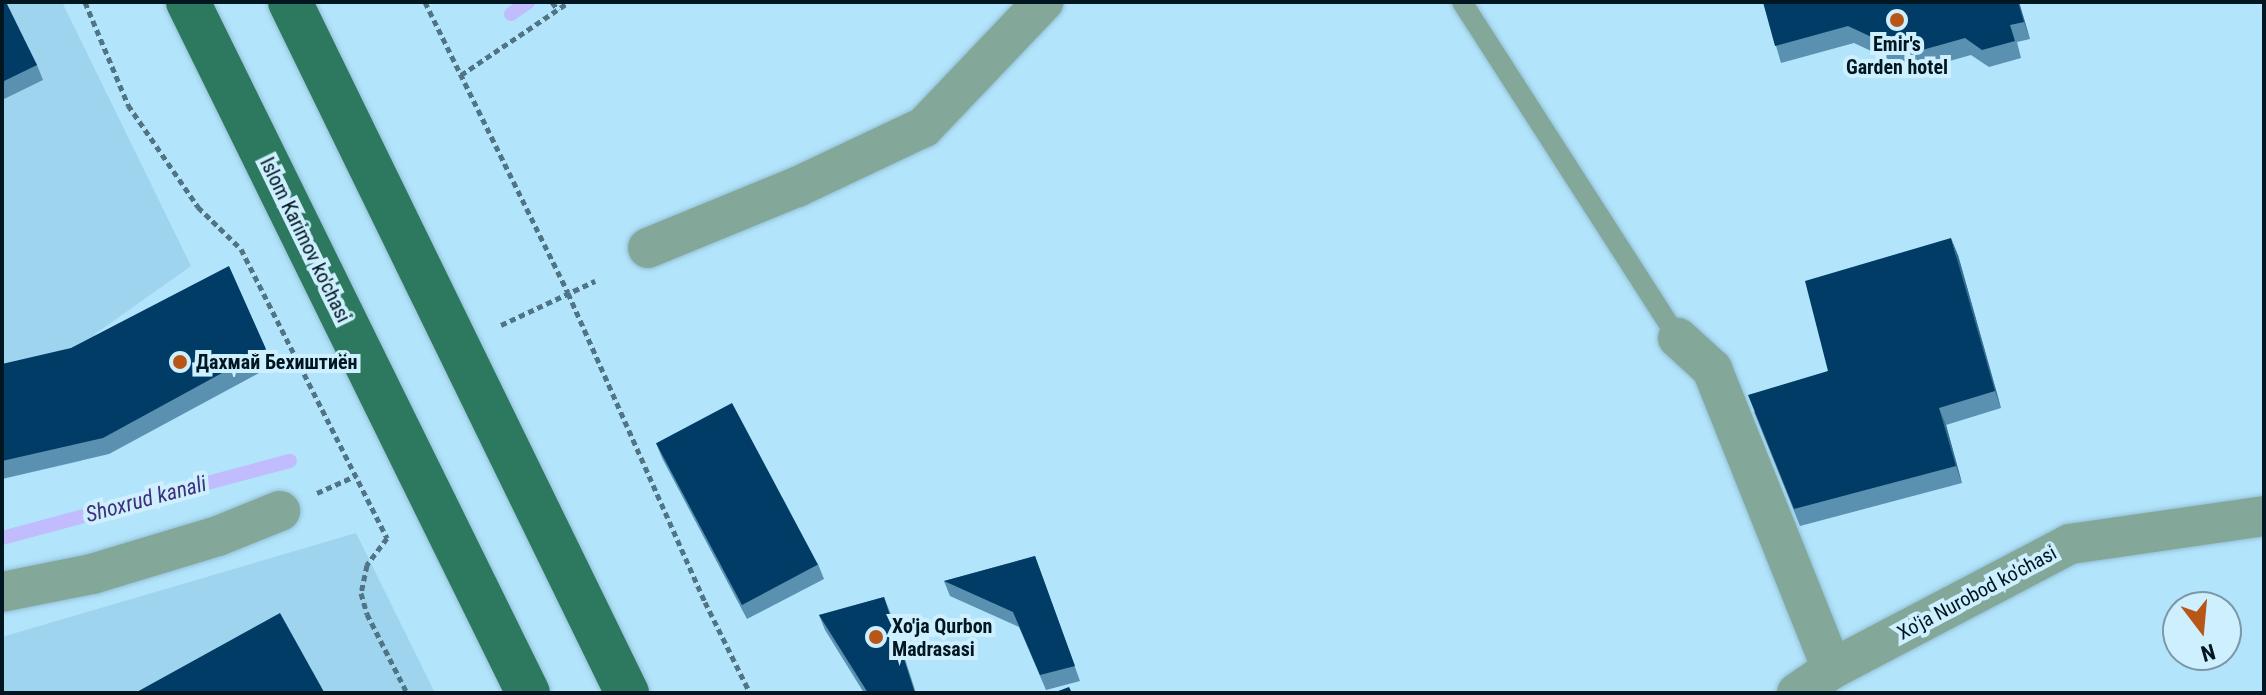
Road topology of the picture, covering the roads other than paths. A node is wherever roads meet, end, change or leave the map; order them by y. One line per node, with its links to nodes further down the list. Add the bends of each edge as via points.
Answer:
1 (188, 2): 11 (main road, Islom Karimov ko'chasi)
2 (290, 2): 12 (main road)
3 (1043, 2): 5 (street, via 924,127)
4 (1462, 2): 6 (lane)
5 (648, 248)
6 (1678, 338): 10 (street, via 1712,369)
7 (280, 511): 9 (street, via 218,536 92,574)
8 (2264, 516): 10 (street, Xo'ja Nurobod ko'chasi, via 2070,544)
9 (2, 592)
10 (1832, 669): 13 (street, Xo'ja Nurobod ko'chasi)
11 (528, 693)
12 (627, 693)
13 (1797, 693)

